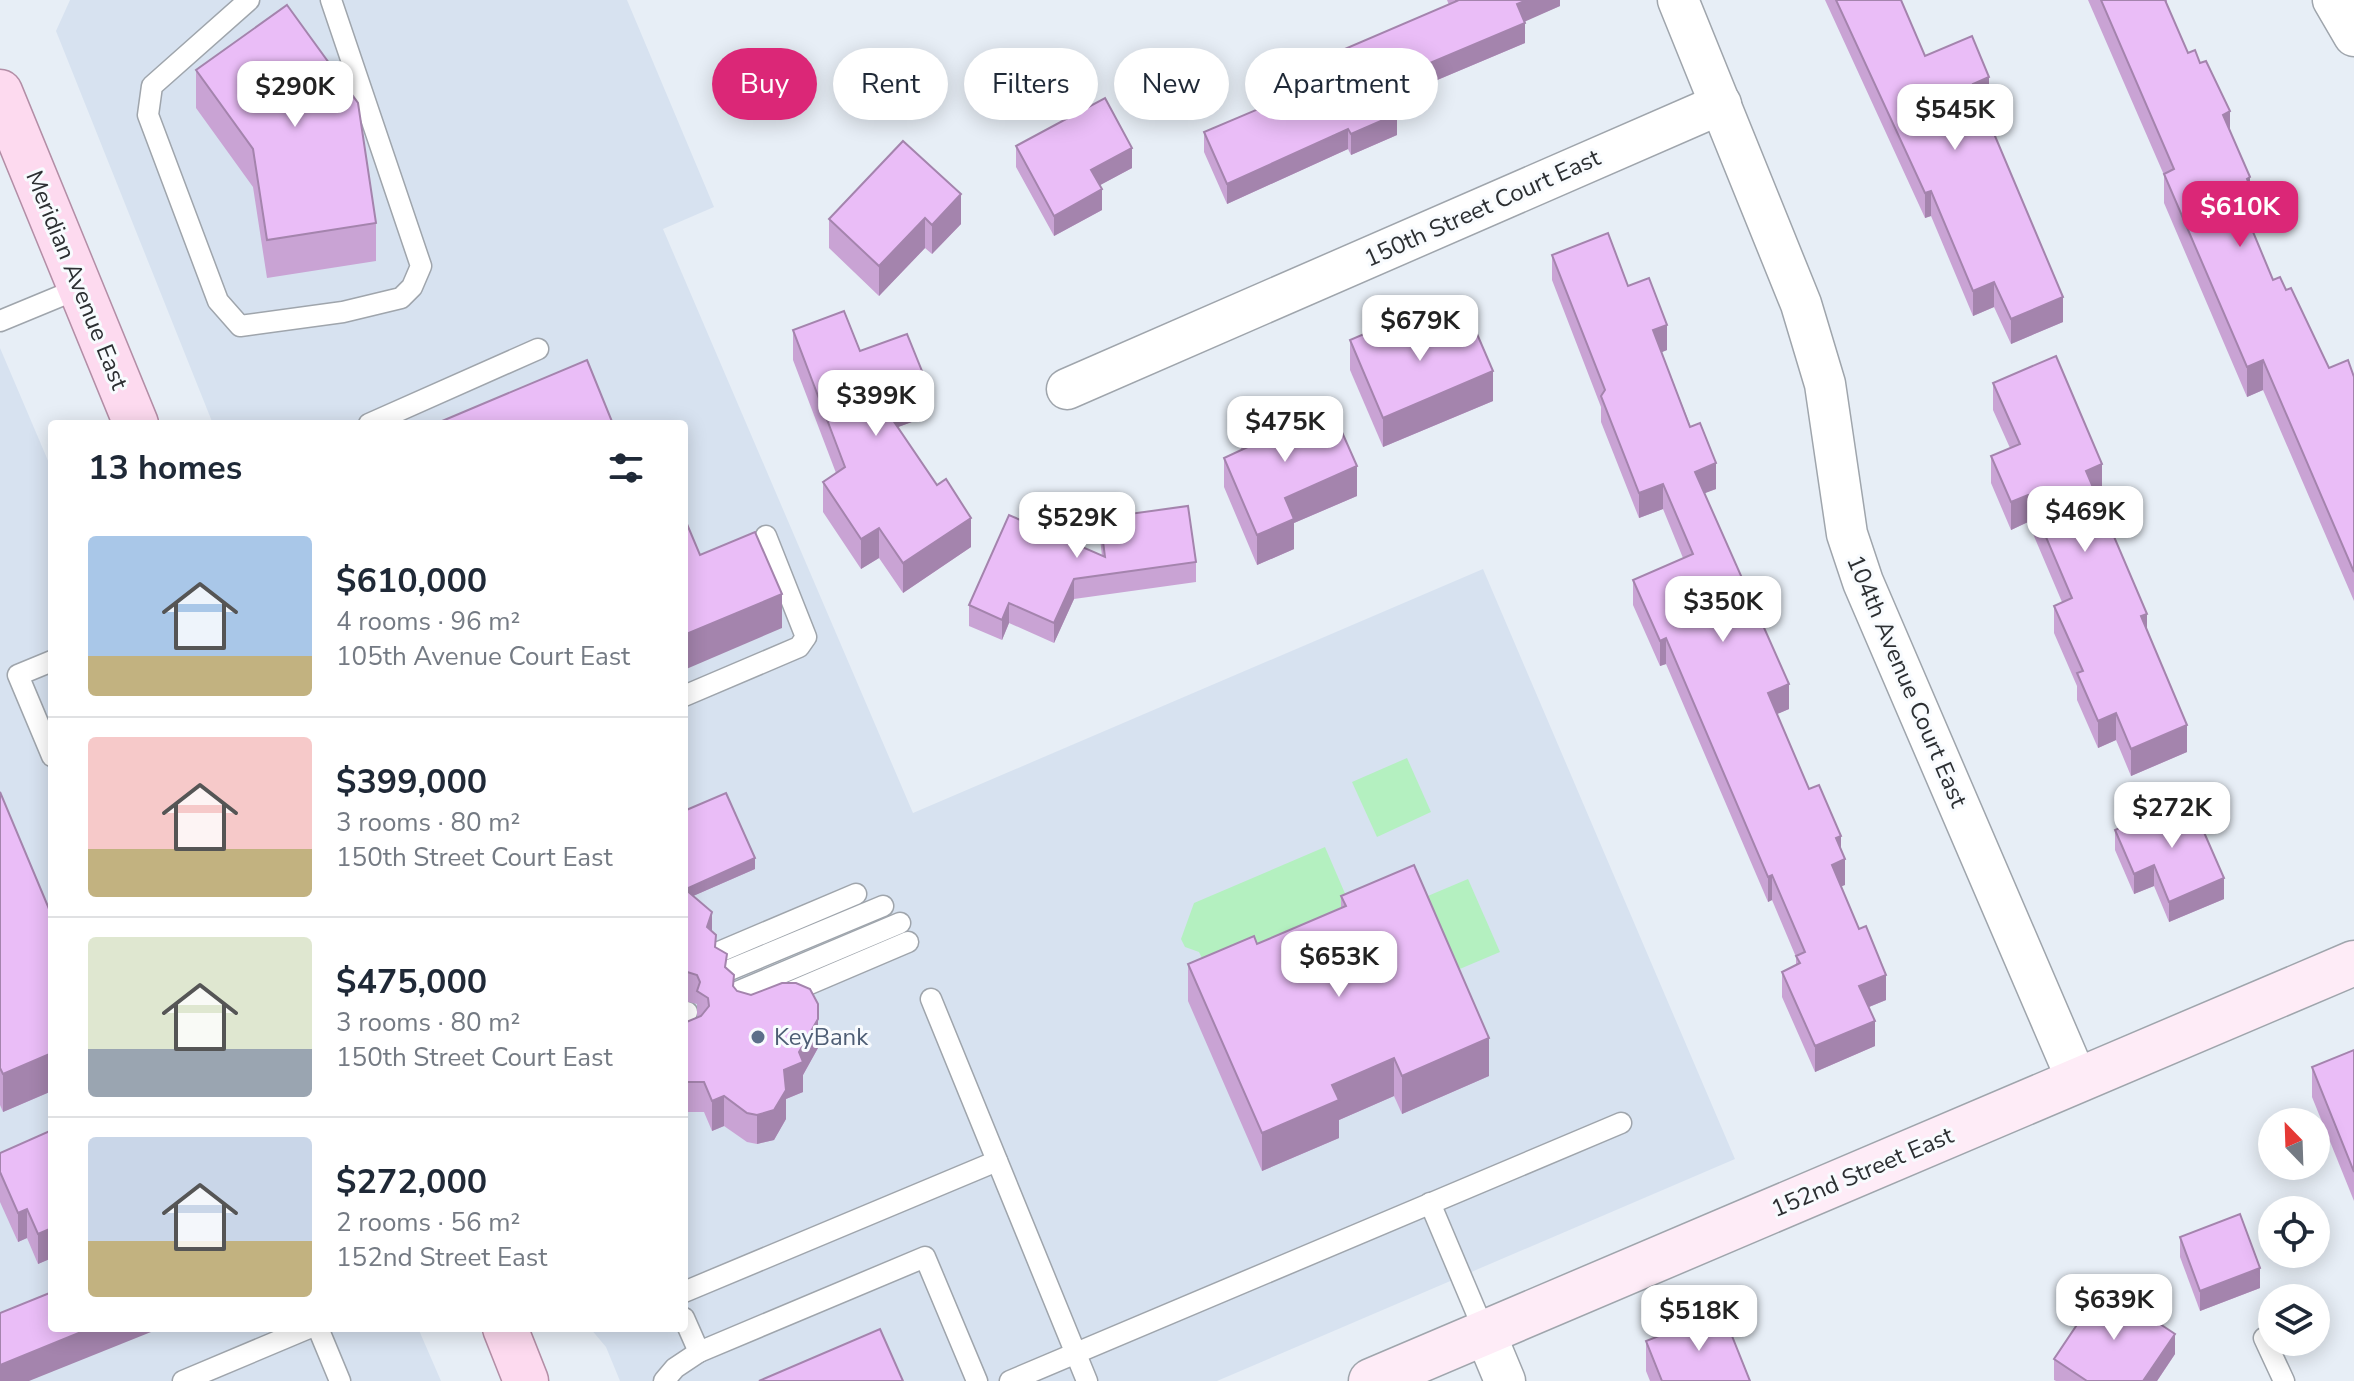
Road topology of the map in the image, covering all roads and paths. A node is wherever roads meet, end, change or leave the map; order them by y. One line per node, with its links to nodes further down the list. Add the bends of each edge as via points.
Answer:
1 (249, 0): 2 (lane, via 152,86 148,115 218,301 240,326 401,298 421,266)
2 (331, 0)
3 (1678, 0): 7 (street, 104th Avenue Court East)
4 (2333, 0): 5 (street)
5 (2354, 36)
6 (0, 92): 8 (main road, Meridian Avenue East)
7 (1721, 104): 11 (street, 150th Street Court East); 24 (street, 104th Avenue Court East, via 1801,304 1825,384 1847,534 1863,582)
8 (80, 288): 9 (lane); 12 (main road, Meridian Avenue East)
9 (0, 321)
10 (538, 349): 13 (lane)
11 (1067, 389)
12 (134, 420)
13 (378, 420)
14 (766, 536): 16 (lane, via 806,637 799,647)
15 (48, 663): 17 (lane, via 18,675)
16 (688, 694)
17 (48, 746)
18 (856, 894): 19 (lane, via 723,961)
19 (883, 906)
20 (904, 932): 23 (lane)
21 (2354, 963): 24 (main road, 152nd Street East)
22 (931, 999): 26 (lane)
23 (741, 1002)
24 (2077, 1080): 33 (main road, 152nd Street East)
25 (1621, 1123): 27 (lane)
26 (997, 1161): 28 (lane); 35 (lane)
27 (1430, 1203): 33 (lane); 35 (lane)
28 (688, 1290)
29 (688, 1327): 34 (lane)
30 (299, 1332): 37 (lane)
31 (320, 1332): 38 (lane)
32 (507, 1332): 39 (main road)
33 (1485, 1333): 44 (main road, 152nd Street East); 45 (street)
34 (699, 1352): 40 (lane); 41 (lane, via 925,1257)
35 (1075, 1353): 42 (lane); 43 (lane)
36 (2272, 1356): 46 (lane)
37 (183, 1381)
38 (340, 1381)
39 (526, 1381)
40 (664, 1381)
41 (977, 1381)
42 (1010, 1381)
43 (1087, 1381)
44 (1371, 1381)
45 (1505, 1381)
46 (2284, 1381)

